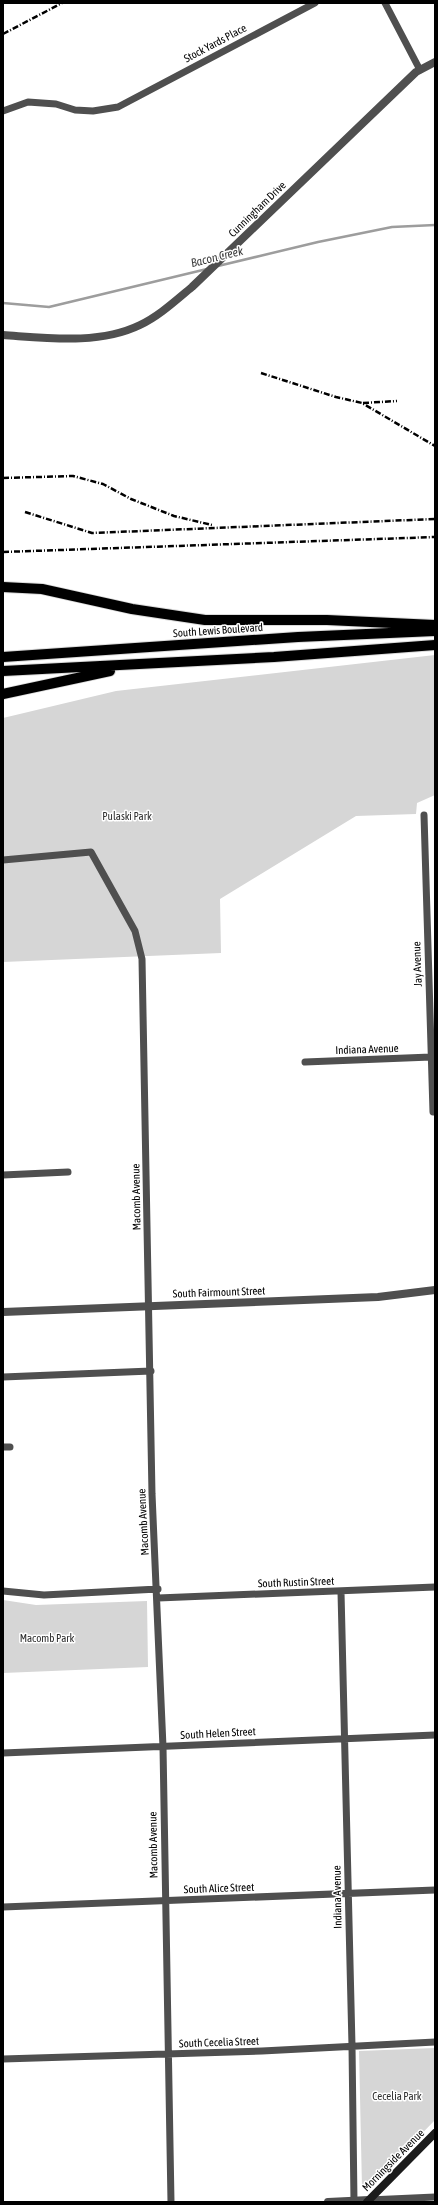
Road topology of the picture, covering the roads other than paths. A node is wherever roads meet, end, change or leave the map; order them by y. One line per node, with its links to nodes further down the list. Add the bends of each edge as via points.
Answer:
1 (315, 3): 5 (street, Stock Yards Place, via 118,107 93,111 28,102)
2 (385, 3): 4 (street)
3 (435, 62): 4 (street, Cunningham Drive)
4 (420, 70): 6 (street, Cunningham Drive, via 355,128 192,287 162,312 140,325 121,332 87,337)
5 (3, 111)
6 (3, 335)
7 (3, 587): 8 (main road, via 42,589 132,609 205,620 327,620)
8 (435, 625)
9 (435, 631): 11 (main road, South Lewis Boulevard, via 298,637)
10 (435, 645): 12 (main road)
11 (3, 657)
12 (152, 663): 13 (main road); 14 (main road)
13 (3, 671)
14 (3, 694)
15 (424, 815): 17 (street, Jay Avenue)
16 (3, 860): 25 (street, Macomb Avenue, via 91,852 135,931 142,959)
17 (427, 953): 18 (street); 19 (street, Jay Avenue)
18 (435, 953)
19 (431, 1057): 20 (street, Indiana Avenue); 21 (street, Jay Avenue)
20 (305, 1062)
21 (434, 1112)
22 (68, 1172): 23 (street)
23 (3, 1174)
24 (435, 1290): 25 (street, South Fairmount Street, via 378,1297)
25 (150, 1306): 26 (street, South Fairmount Street); 27 (street, Macomb Avenue)
26 (3, 1312)
27 (151, 1371): 28 (street); 30 (street, Macomb Avenue, via 152,1494)
28 (3, 1377)
29 (435, 1587): 32 (street, South Rustin Street)
30 (158, 1590): 31 (street, via 44,1595); 33 (street, Macomb Avenue)
31 (3, 1591)
32 (341, 1592): 33 (street, South Rustin Street); 35 (street, Indiana Avenue)
33 (158, 1598): 36 (street, Macomb Avenue)
34 (435, 1735): 35 (street, South Helen Street)
35 (345, 1739): 36 (street, South Helen Street); 39 (street, Indiana Avenue)
36 (163, 1747): 37 (street, South Helen Street); 40 (street, Macomb Avenue)
37 (3, 1753)
38 (435, 1890): 39 (street, South Alice Street)
39 (348, 1895): 40 (street, South Alice Street); 43 (street, Indiana Avenue)
40 (166, 1900): 41 (street, South Alice Street); 44 (street, Macomb Avenue)
41 (3, 1907)
42 (435, 2042): 43 (street, South Cecelia Street)
43 (352, 2046): 44 (street, South Cecelia Street); 51 (street, Indiana Avenue)
44 (168, 2055): 45 (street, South Cecelia Street); 49 (street, Macomb Avenue)
45 (3, 2059)
46 (435, 2133): 48 (main road, Morningside Avenue)
47 (435, 2197): 48 (street)
48 (368, 2201): 51 (street)
49 (171, 2202)
50 (328, 2202): 51 (street)
51 (354, 2202)

